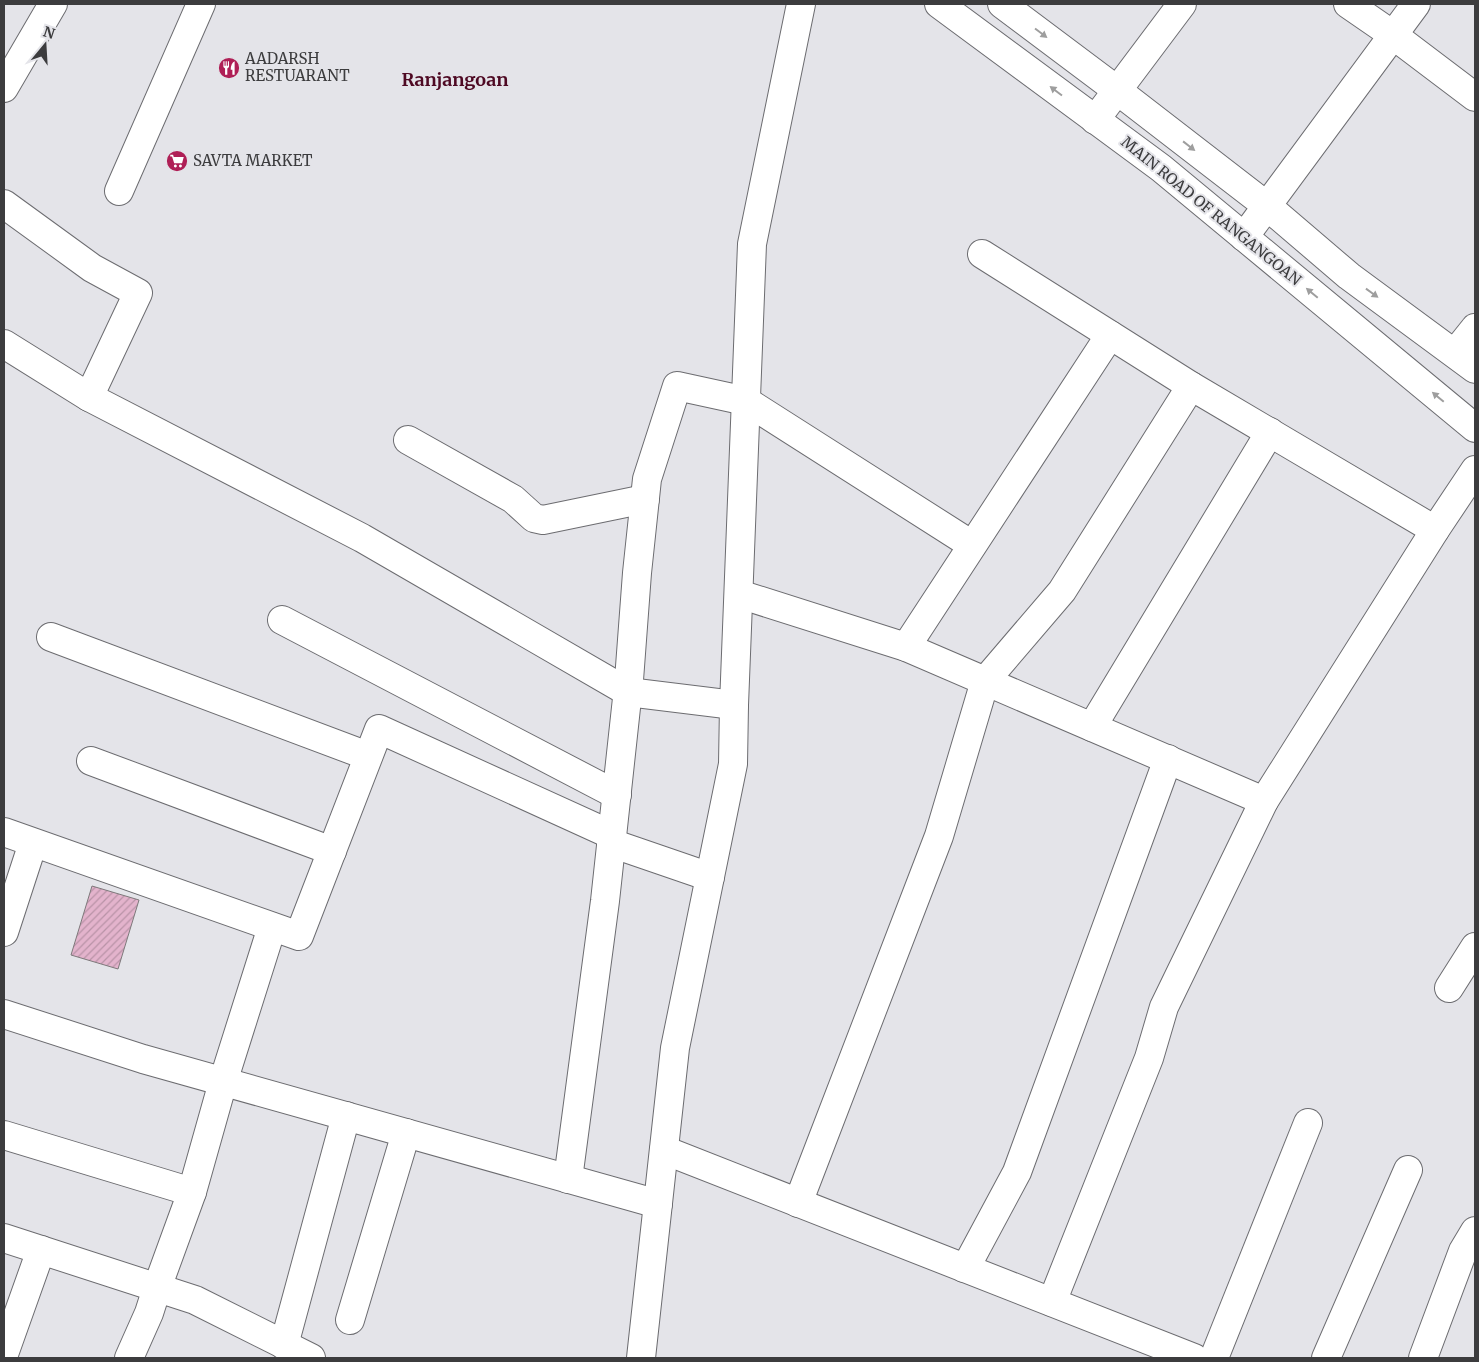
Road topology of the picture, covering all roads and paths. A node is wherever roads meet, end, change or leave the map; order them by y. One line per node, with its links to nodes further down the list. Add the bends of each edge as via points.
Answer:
1 (53, 4): 11 (street)
2 (201, 4): 15 (street)
3 (801, 4): 26 (street, via 752,244)
4 (939, 4): 9 (street, MAIN ROAD OF RANGANGOAN)
5 (1002, 4): 12 (street, one-way to 12)
6 (1182, 4): 12 (street)
7 (1348, 4): 10 (street)
8 (1416, 4): 10 (street)
9 (969, 13): 14 (street, MAIN ROAD OF RANGANGOAN, one-way to 9)
10 (1393, 35): 13 (street); 17 (street)
11 (4, 88)
12 (1118, 91): 14 (street); 17 (street, one-way to 17)
13 (1475, 97)
14 (1095, 120): 18 (street, MAIN ROAD OF RANGANGOAN, via 1161,168)
15 (119, 191)
16 (4, 204): 25 (street, via 92,268 138,293)
17 (1267, 206): 18 (street); 23 (street, one-way to 23, via 1349,276)
18 (1244, 237): 27 (street, MAIN ROAD OF RANGANGOAN, one-way to 18)
19 (982, 254): 21 (street)
20 (1475, 328): 23 (street)
21 (1110, 335): 24 (street); 33 (street)
22 (4, 344): 25 (street)
23 (1465, 361)
24 (1191, 386): 28 (street); 38 (street, via 1062,591)
25 (89, 396): 39 (street, via 362,538)
26 (746, 401): 31 (street, via 677,386 647,479); 33 (street); 34 (street)
27 (1475, 428)
28 (1270, 432): 32 (street); 41 (street)
29 (408, 440): 31 (street, via 512,499 534,518 544,520)
30 (1475, 470): 32 (street)
31 (645, 499): 39 (street)
32 (1435, 530): 46 (street)
33 (972, 545): 37 (street)
34 (739, 594): 37 (street); 40 (street)
35 (282, 620): 45 (street)
36 (51, 636): 42 (street)
37 (906, 647): 38 (street)
38 (985, 681): 41 (street); 66 (street, via 939,836)
39 (628, 692): 40 (street); 45 (street)
40 (734, 705): 51 (street, via 734,764)
41 (1092, 727): 43 (street)
42 (368, 756): 48 (street, via 379,729); 50 (street)
43 (1168, 760): 46 (street); 71 (street, via 1017,1172)
44 (91, 761): 50 (street)
45 (617, 795): 48 (street)
46 (1264, 801): 73 (street, via 1164,1007 1150,1058)
47 (4, 832): 49 (street)
48 (612, 839): 51 (street); 64 (street)
49 (33, 843): 52 (street); 53 (street)
50 (332, 851): 52 (street, via 298,936)
51 (710, 877): 62 (street, via 675,1048)
52 (272, 927): 57 (street)
53 (4, 932)
54 (1475, 947): 55 (street)
55 (1450, 988)
56 (4, 1014): 57 (street)
57 (223, 1082): 58 (street); 65 (street)
58 (346, 1116): 60 (street); 75 (street)
59 (1308, 1123): 81 (street)
60 (406, 1133): 64 (street); 74 (street)
61 (4, 1135): 65 (street)
62 (664, 1150): 66 (street); 67 (street)
63 (1408, 1170): 82 (street)
64 (568, 1179): 67 (street)
65 (192, 1192): 72 (street)
66 (798, 1203): 71 (street)
67 (658, 1204): 77 (street)
68 (1475, 1231): 83 (street, via 1464,1251)
69 (4, 1238): 70 (street)
70 (41, 1250): 72 (street); 76 (street)
71 (964, 1268): 73 (street)
72 (157, 1288): 75 (street, via 195,1300); 78 (street)
73 (1052, 1302): 80 (street)
74 (350, 1320)
75 (284, 1345): 79 (street)
76 (4, 1354)
77 (643, 1357)
78 (129, 1358)
79 (311, 1358)
80 (1194, 1358)
81 (1214, 1358)
82 (1326, 1358)
83 (1423, 1358)

